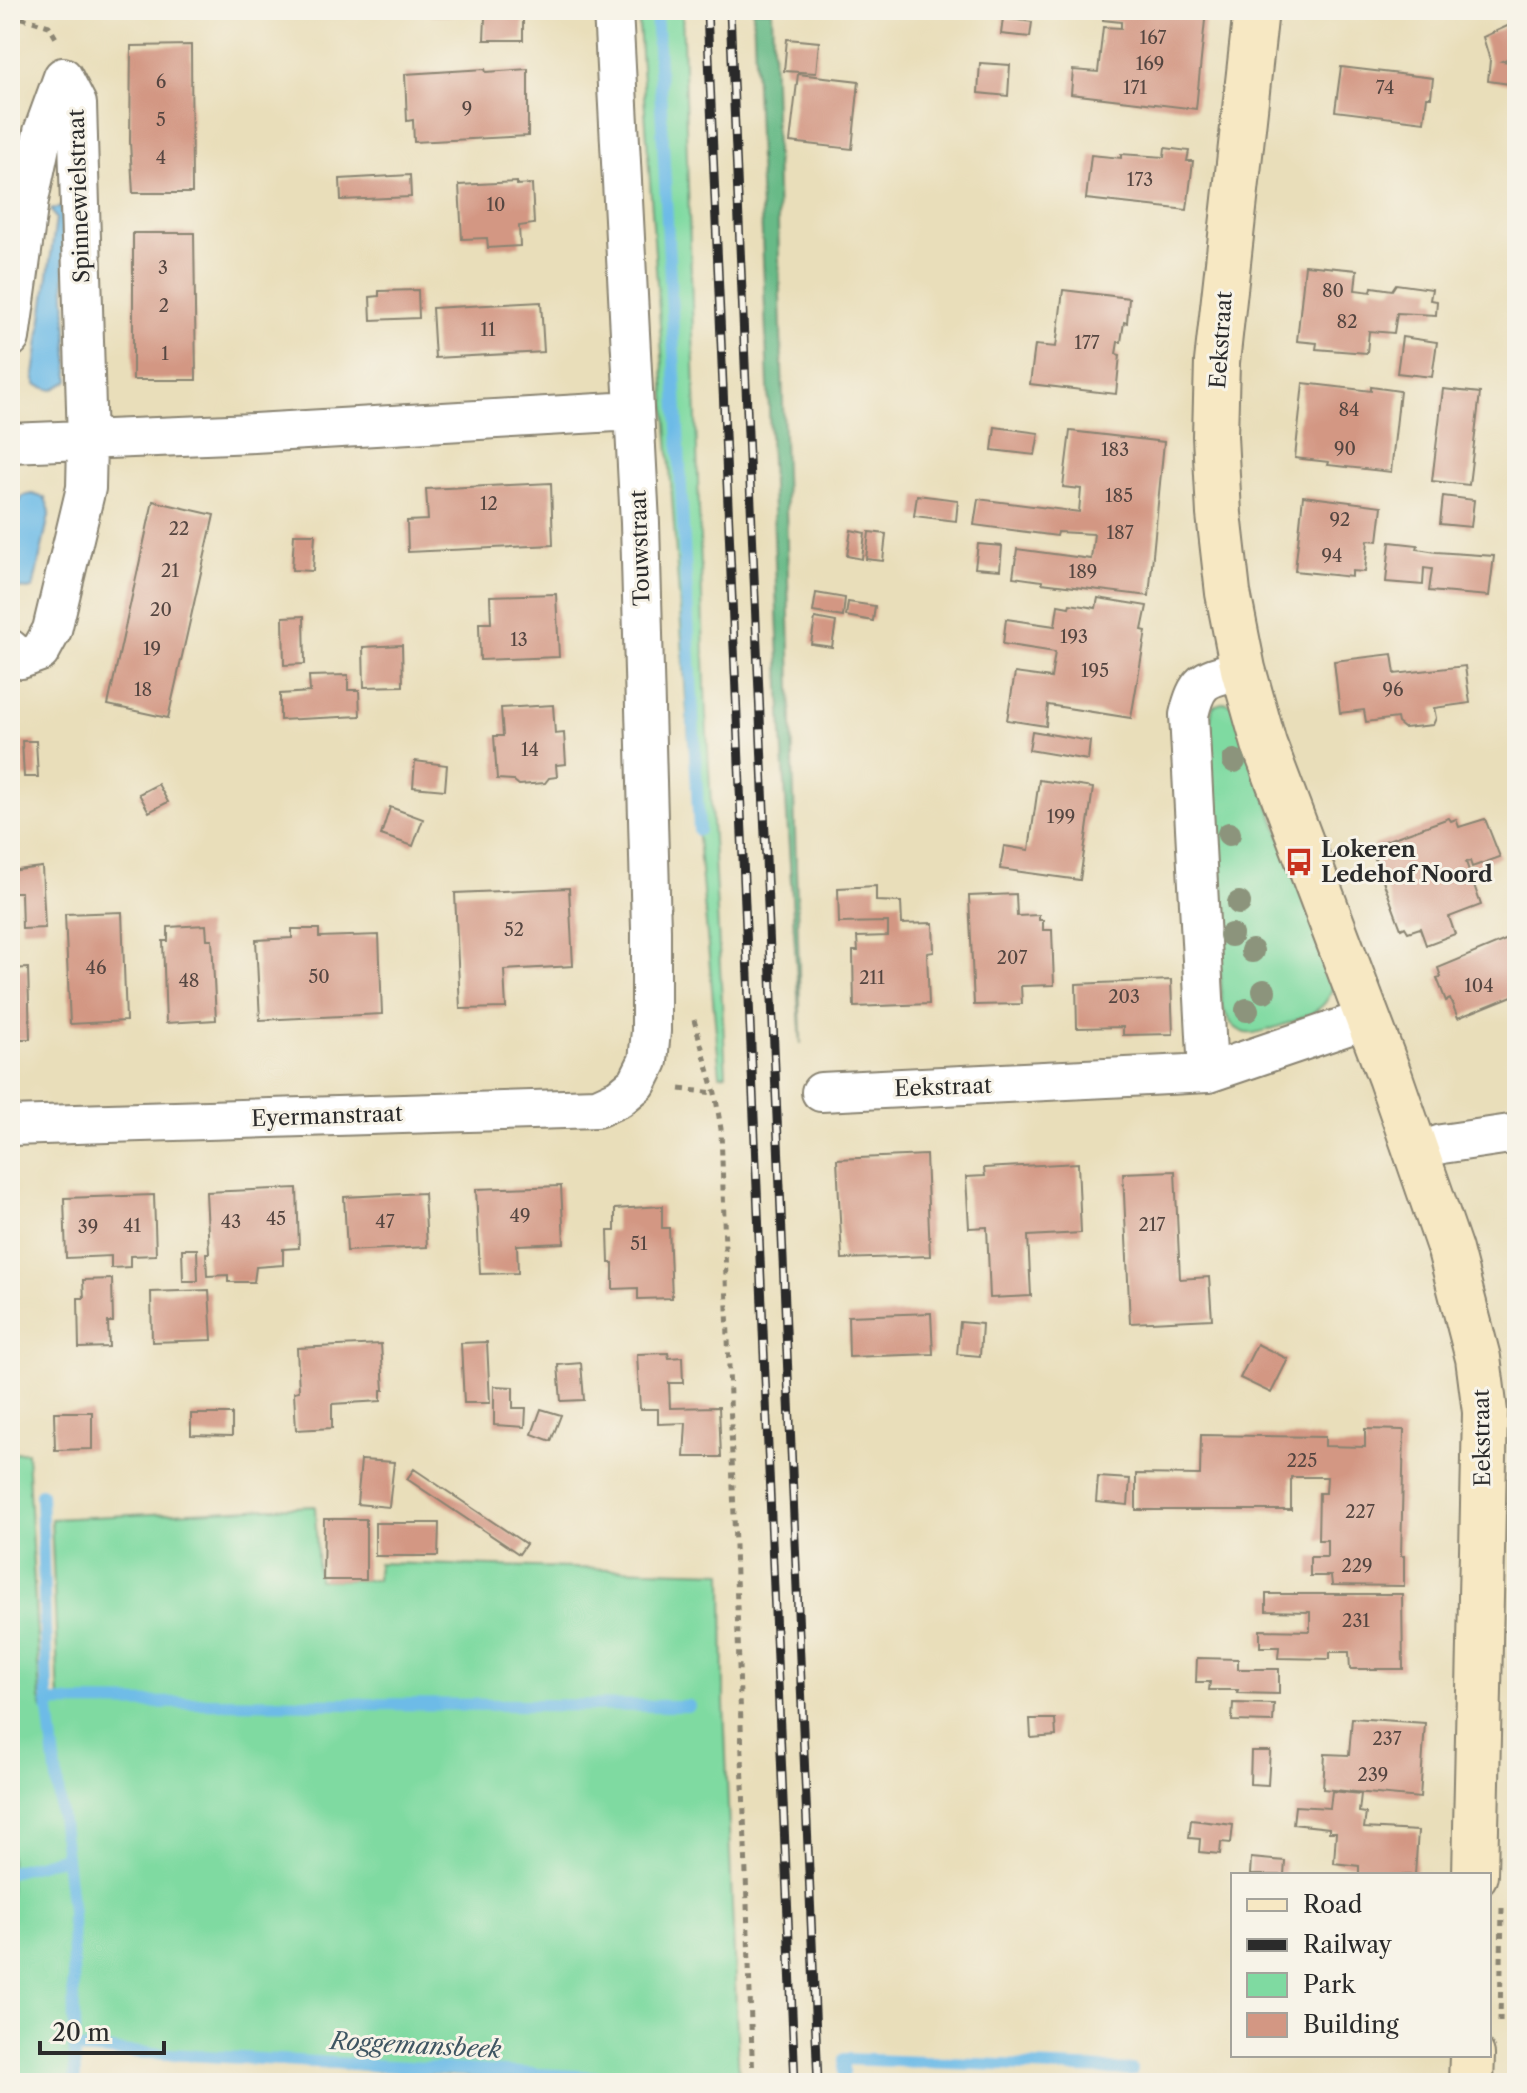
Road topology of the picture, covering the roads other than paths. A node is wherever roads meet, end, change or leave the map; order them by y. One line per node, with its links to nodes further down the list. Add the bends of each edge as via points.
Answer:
1 (613, 10): 4 (street, Touwstraat)
2 (1256, 10): 8 (street, Eekstraat, via 1221,321 1215,436 1228,593)
3 (10, 338): 5 (street, Spinnewielstraat, via 29,200 43,132 63,77 77,104)
4 (633, 411): 5 (street); 11 (street, Touwstraat, via 651,930 651,1031 648,1061)
5 (87, 442): 6 (street); 7 (street, Spinnewielstraat, via 86,488 52,630 40,652 21,659)
6 (10, 443)
7 (10, 649)
8 (1243, 669): 9 (street, Eekstraat, via 1264,744); 10 (street, via 1206,680 1194,691 1189,715)
9 (1367, 1019): 10 (street, Eekstraat); 15 (street, Eekstraat)
10 (1208, 1073): 12 (street, Eekstraat)
11 (637, 1083): 13 (street, Eyermanstraat, via 597,1108)
12 (821, 1092)
13 (10, 1126)
14 (1517, 1133): 15 (street)
15 (1415, 1153): 16 (street, Eekstraat, via 1450,1250 1478,1358 1485,1412)
16 (1475, 1873)
17 (1472, 2057): 18 (street)
18 (1471, 2083)

